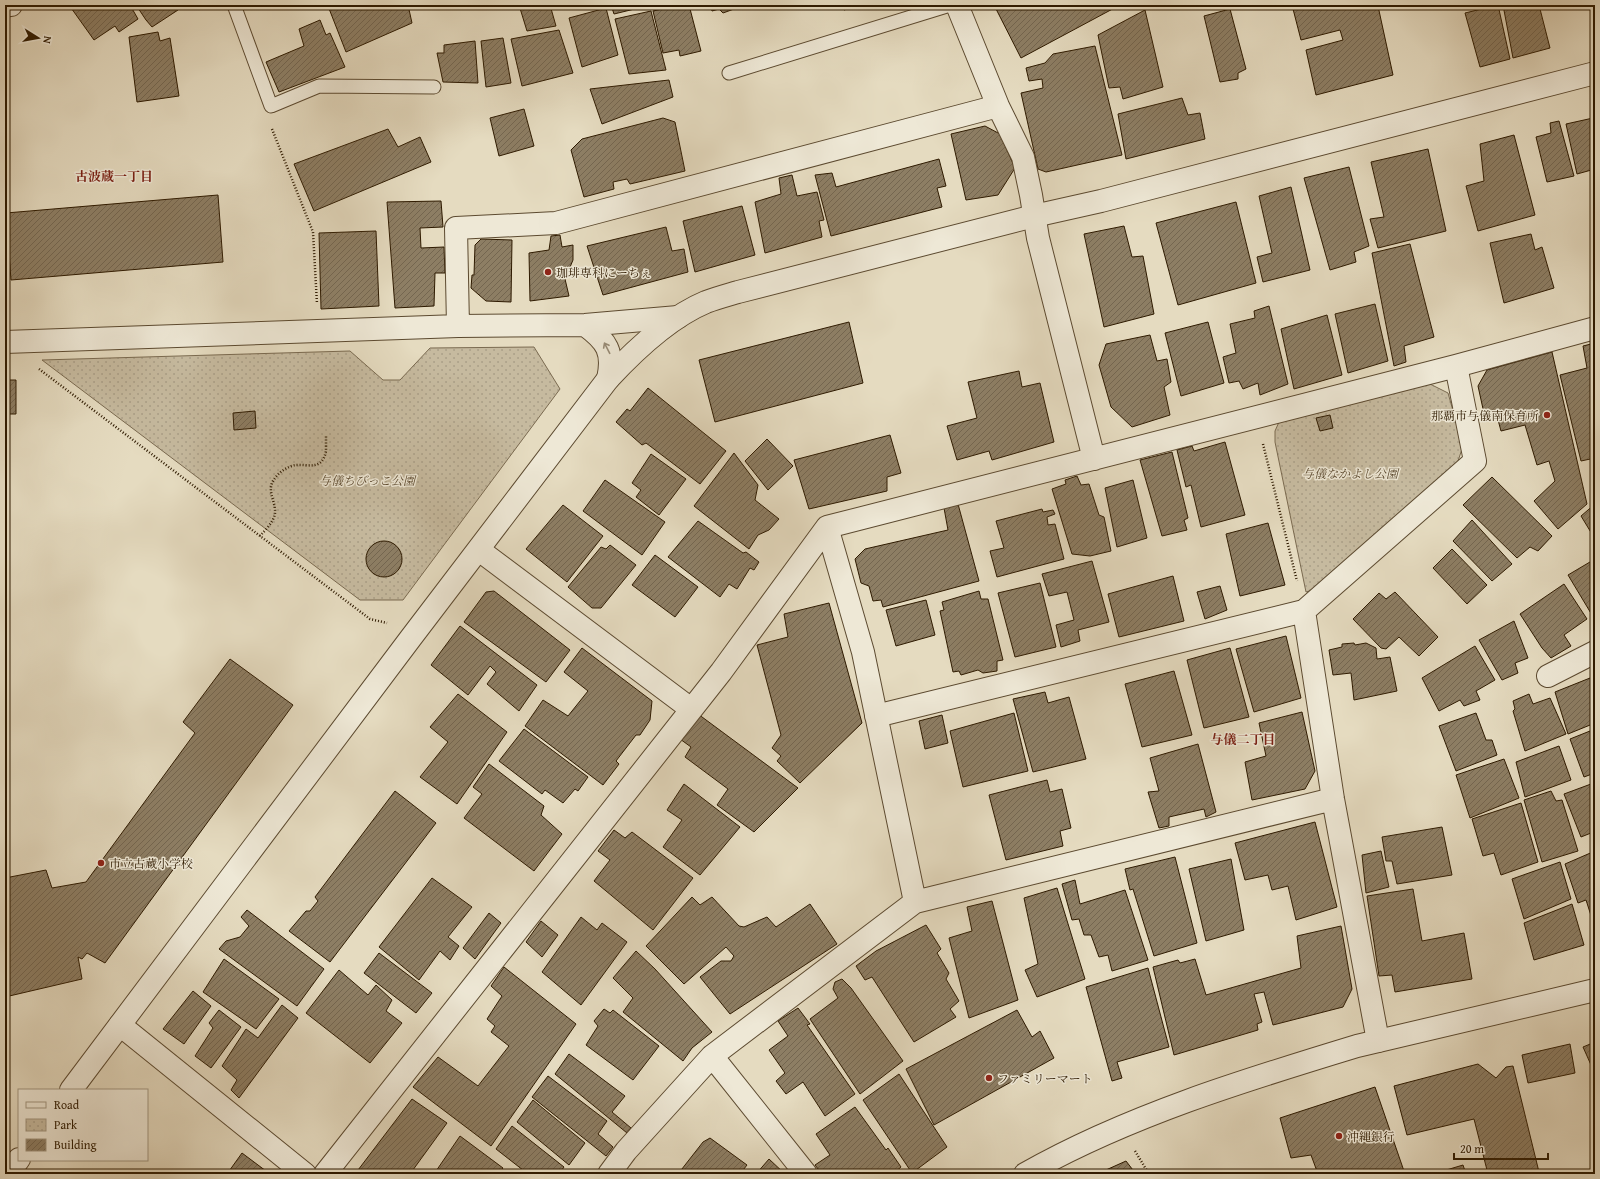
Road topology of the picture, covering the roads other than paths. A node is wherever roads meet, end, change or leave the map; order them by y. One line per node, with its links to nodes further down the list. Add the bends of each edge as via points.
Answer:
1 (11, 5): 5 (street)
2 (234, 5): 8 (lane, via 271,106 319,86)
3 (949, 5): 6 (lane)
4 (957, 5): 9 (street)
5 (5, 6)
6 (729, 73)
7 (1595, 73): 10 (street, via 1101,201)
8 (434, 87)
9 (998, 106): 10 (street, via 1023,157); 13 (street, via 556,223 456,228)
10 (1034, 216): 11 (street, via 738,292 706,302); 18 (street)
11 (678, 317): 12 (street); 17 (street, via 631,356)
12 (585, 324): 13 (street); 17 (street, one-way to 12, via 611,365 609,352 600,336)
13 (458, 326): 15 (street)
14 (1595, 328): 16 (street)
15 (5, 342)
16 (1456, 366): 18 (street); 21 (street, via 1475,461)
17 (608, 380): 20 (street)
18 (1094, 459): 19 (street)
19 (827, 527): 24 (street); 25 (street, via 862,652)
20 (479, 550): 24 (street); 29 (street)
21 (1304, 611): 25 (street); 26 (street)
22 (1595, 652): 23 (street)
23 (1548, 676)
24 (691, 709): 36 (street)
25 (876, 716): 27 (street)
26 (1333, 799): 27 (street); 30 (street)
27 (915, 902): 31 (street)
28 (1595, 990): 30 (street)
29 (120, 1025): 32 (street); 35 (street)
30 (1378, 1041): 39 (street, via 1334,1053 1166,1109 1094,1138)
31 (712, 1056): 37 (street, via 626,1150); 38 (street)
32 (72, 1089)
33 (18, 1160): 34 (street)
34 (8, 1174)
35 (305, 1174)
36 (325, 1174)
37 (609, 1174)
38 (806, 1174)
39 (1025, 1174)

